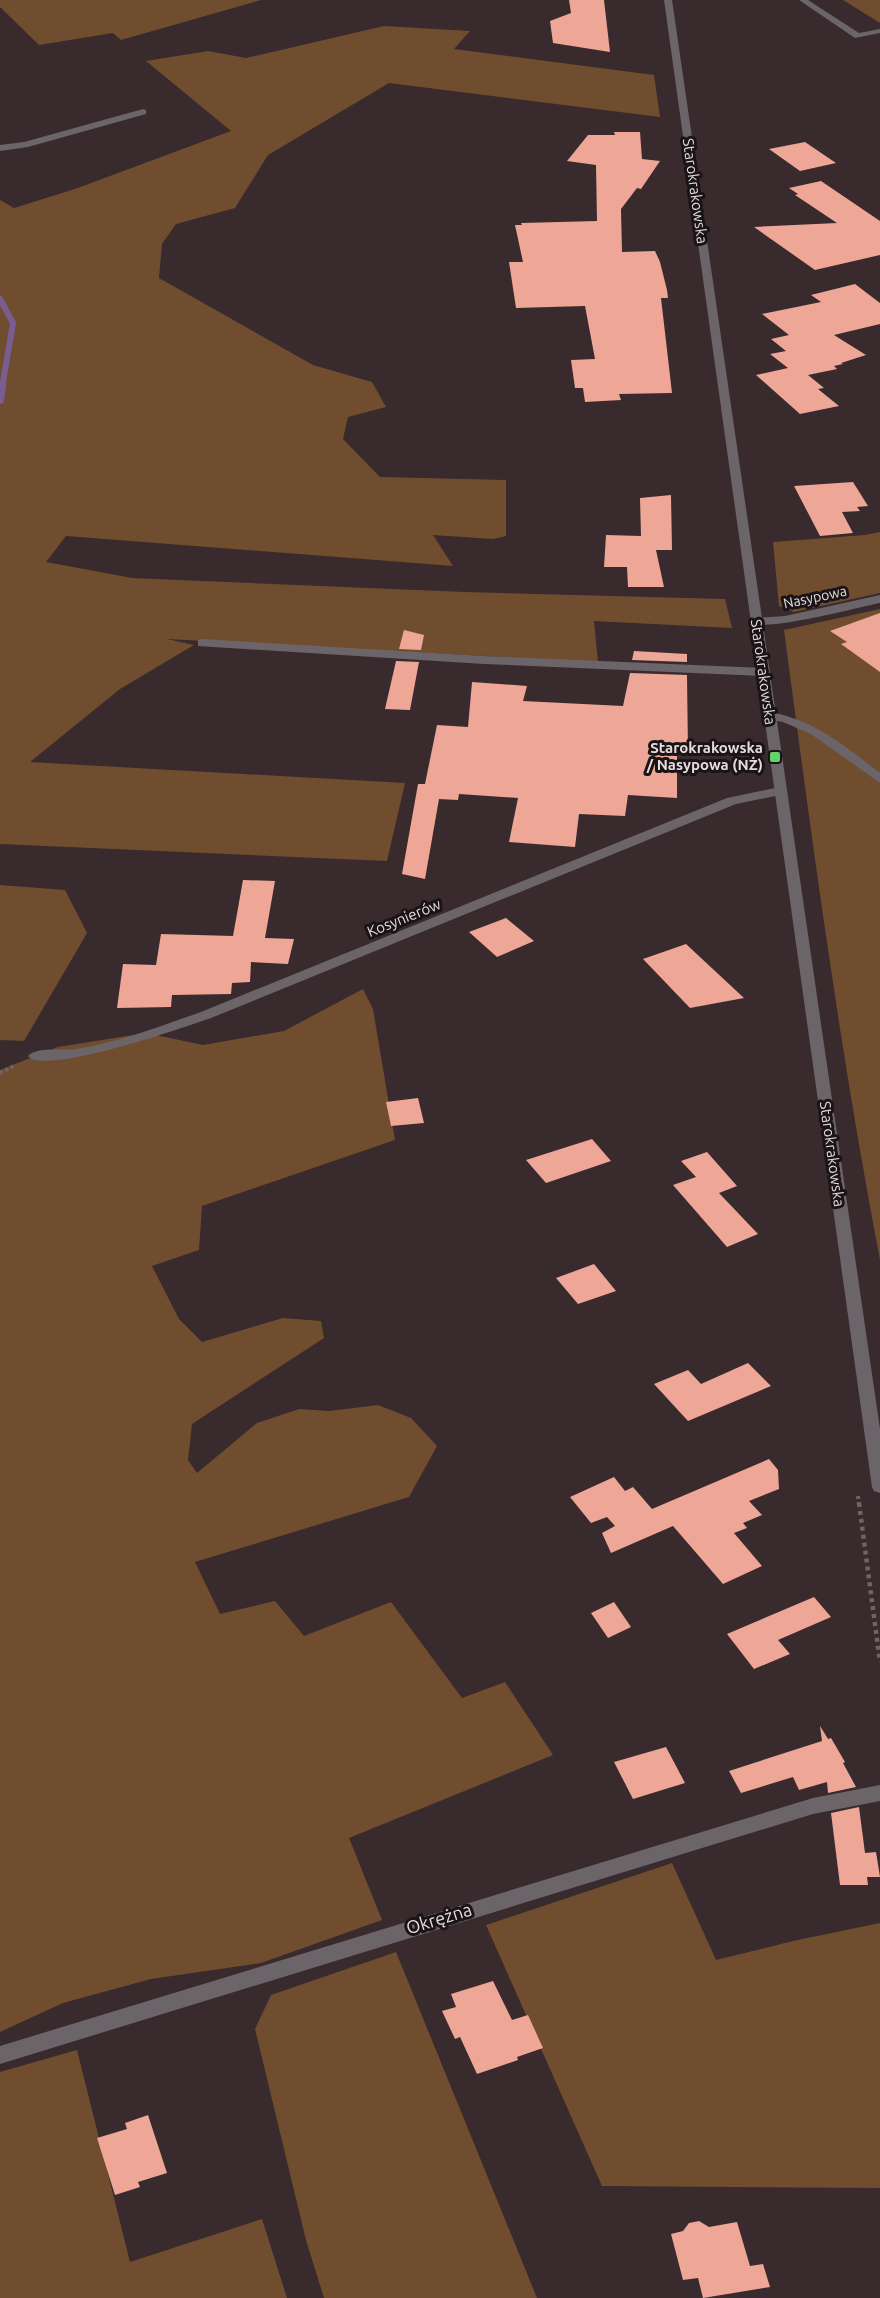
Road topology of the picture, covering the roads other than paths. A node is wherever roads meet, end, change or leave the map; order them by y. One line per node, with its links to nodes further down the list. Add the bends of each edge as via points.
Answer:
1 (668, 0): 7 (street, Starokrakowska)
2 (803, 0): 3 (lane, via 858,36)
3 (880, 31)
4 (143, 112): 5 (street)
5 (0, 148)
6 (880, 599): 7 (street, Nasypowa, via 785,620)
7 (756, 622): 9 (street, Starokrakowska)
8 (202, 643): 9 (street)
9 (763, 672): 10 (street, Starokrakowska)
10 (770, 716): 11 (street, via 804,724); 12 (street, Starokrakowska)
11 (880, 779)
12 (780, 791): 13 (street, Kosynierów, via 732,801 206,1015 77,1053); 14 (street, Starokrakowska)
13 (35, 1056)
14 (880, 1487)
15 (880, 1793): 16 (street, Okrężna, via 813,1806)
16 (0, 2055)

